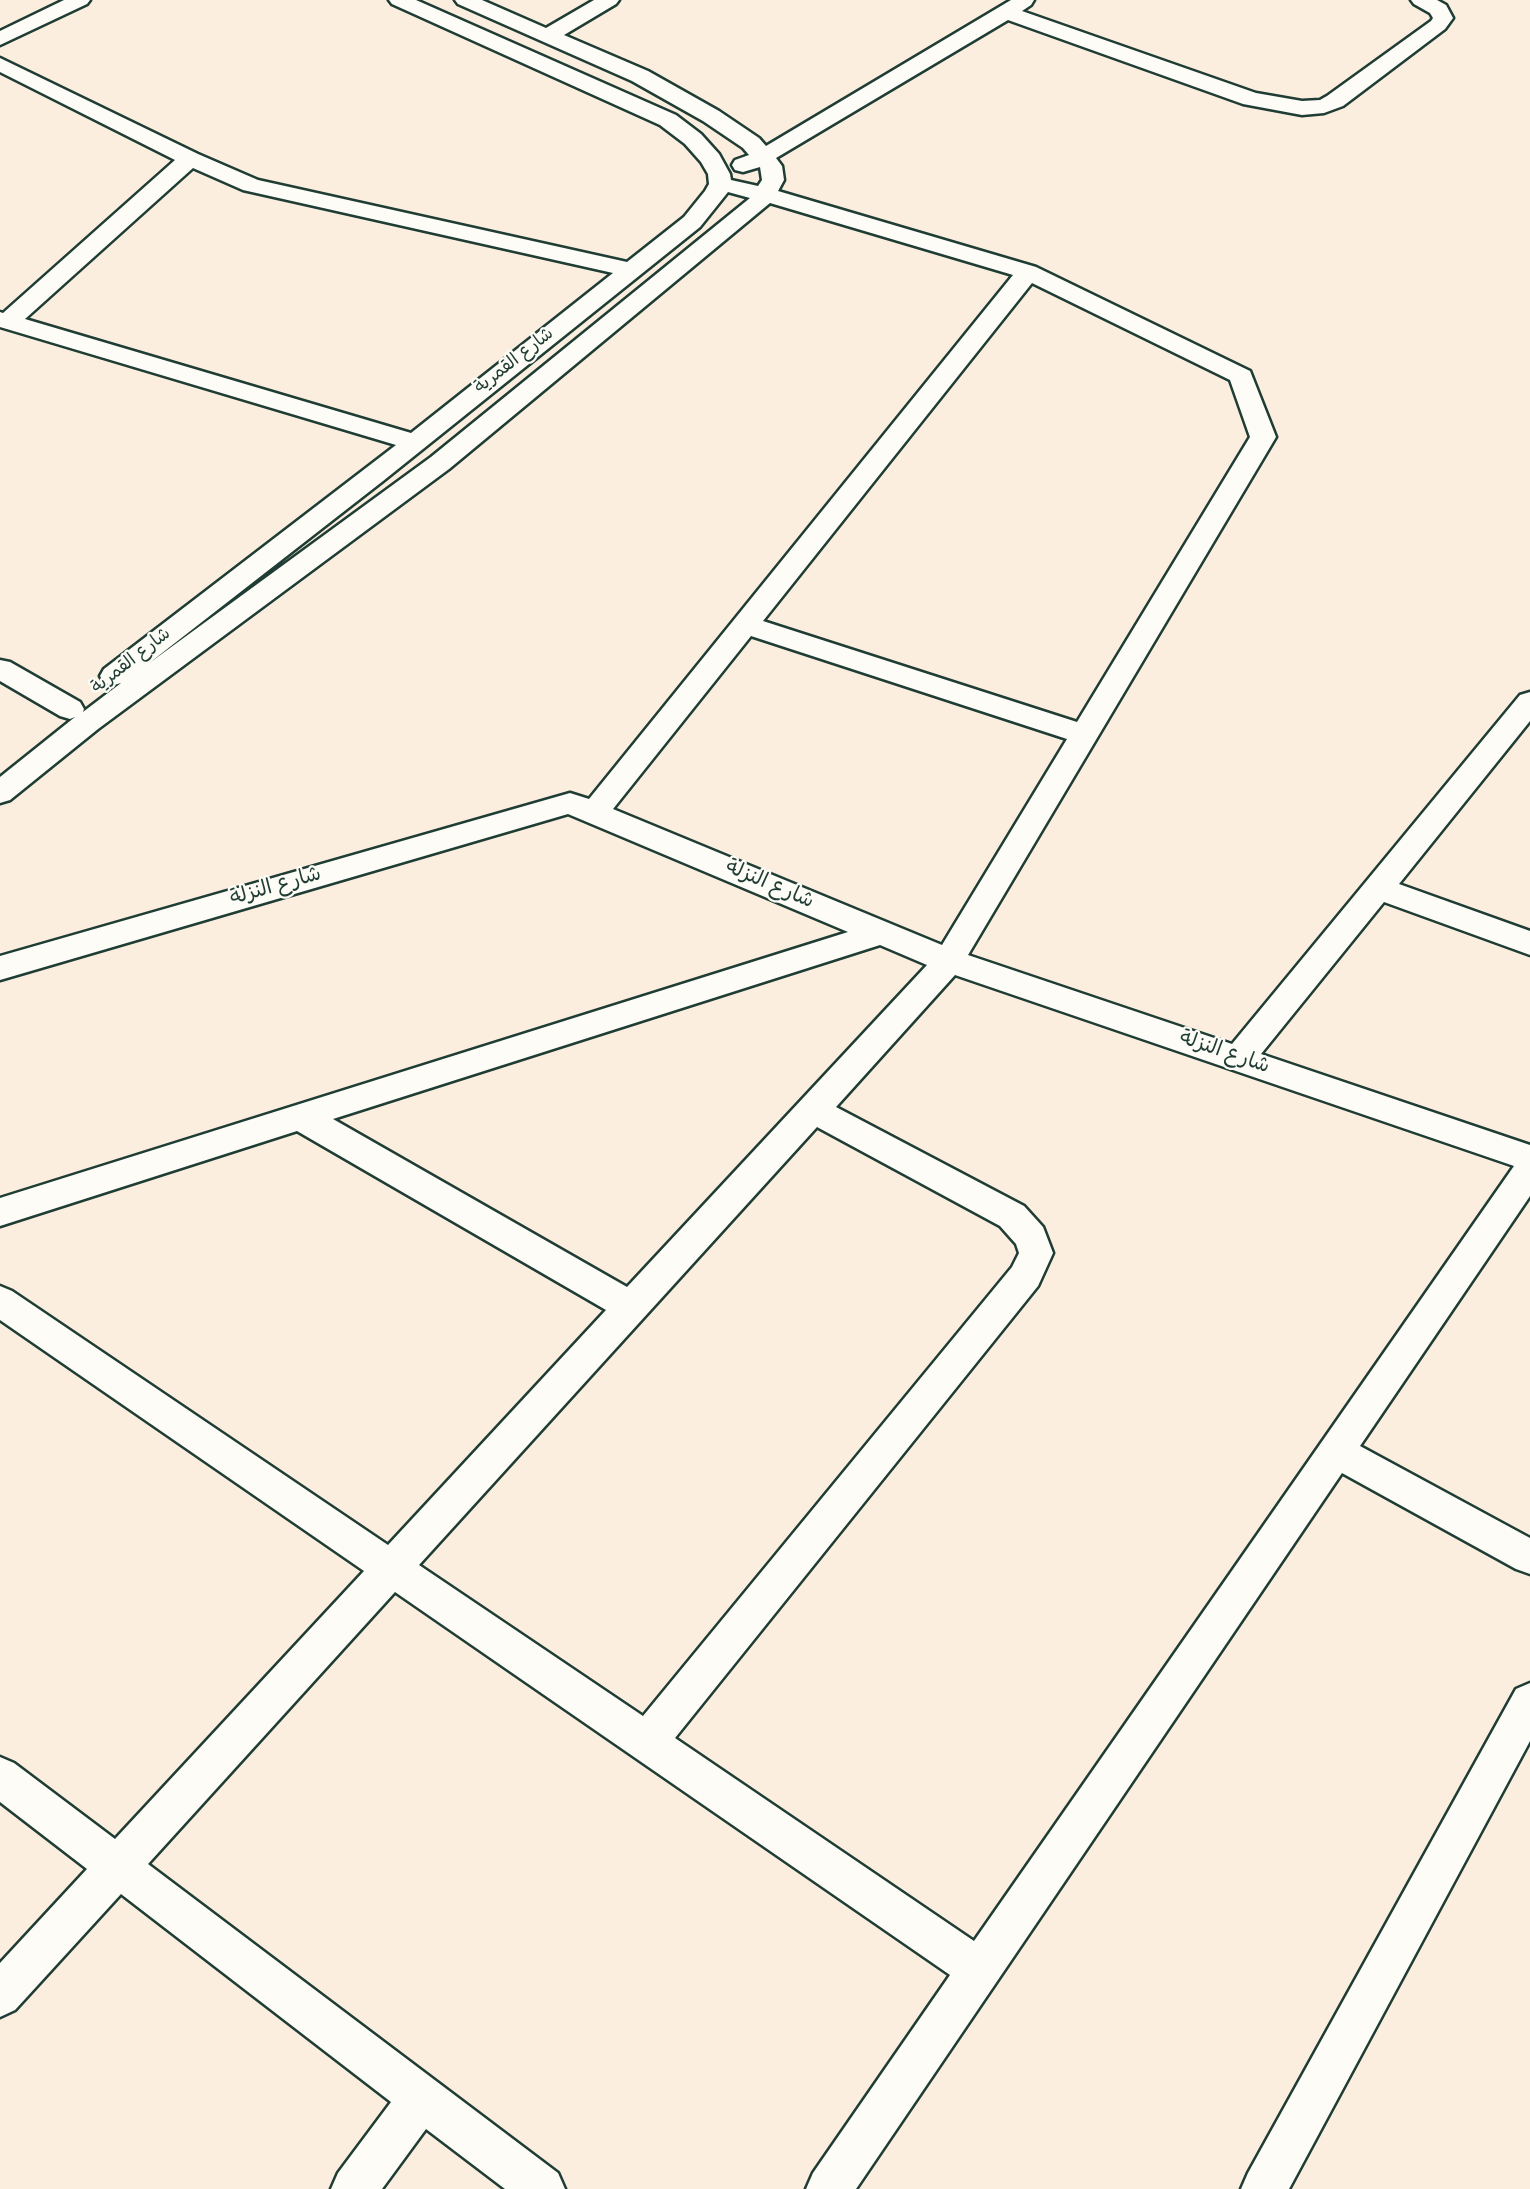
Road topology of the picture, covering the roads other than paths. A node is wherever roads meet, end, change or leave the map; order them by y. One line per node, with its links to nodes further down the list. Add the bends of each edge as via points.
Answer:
1 (80, 0): 9 (street)
2 (399, 0): 13 (street, via 668,120 711,159)
3 (465, 0): 8 (street)
4 (609, 0): 8 (street)
5 (1026, 0): 7 (street)
6 (1421, 0): 7 (street, via 1439,9 1443,18 1438,25 1335,100 1324,106 1302,108 1251,99)
7 (1006, 12): 11 (street)
8 (547, 36): 11 (street, via 640,76 711,116 751,143)
9 (0, 39)
10 (0, 64): 12 (street)
11 (763, 157): 13 (street); 14 (street, via 771,166 773,180)
12 (190, 159): 15 (street, via 251,185); 17 (street)
13 (719, 179): 14 (street); 15 (street, شارع القمرية, via 716,193 692,222)
14 (765, 194): 16 (street); 25 (street, via 440,463 88,722)
15 (631, 270): 18 (street, شارع القمرية)
16 (1028, 272): 19 (street); 23 (street, via 1241,376 1263,437)
17 (4, 320): 18 (street)
18 (413, 442): 22 (street, شارع القمرية)
19 (745, 625): 23 (street); 26 (street)
20 (0, 669): 22 (street)
21 (1530, 702): 27 (street)
22 (70, 709): 24 (street, شارع القمرية)
23 (1085, 735): 30 (street)
24 (0, 764)
25 (0, 793)
26 (594, 813): 28 (street, شارع النزلة); 31 (street, شارع النزلة, via 570,803)
27 (1378, 888): 29 (street); 32 (street)
28 (881, 933): 30 (street, شارع النزلة); 34 (street)
29 (1530, 943)
30 (949, 961): 32 (street, شارع النزلة); 33 (street)
31 (0, 968)
32 (1238, 1059): 35 (street, شارع النزلة)
33 (813, 1110): 39 (street); 44 (street, via 1012,1216 1031,1237 1036,1253 1026,1276)
34 (301, 1117): 37 (street); 39 (street)
35 (1530, 1158)
36 (1530, 1169): 40 (street)
37 (0, 1212)
38 (0, 1301): 42 (street)
39 (631, 1307): 42 (street)
40 (1335, 1451): 41 (street); 47 (street)
41 (1530, 1557)
42 (391, 1568): 44 (street); 46 (street)
43 (1530, 1702): 53 (street)
44 (647, 1743): 47 (street)
45 (0, 1777): 46 (street)
46 (118, 1866): 48 (street); 49 (street)
47 (981, 1970): 52 (street)
48 (0, 1995)
49 (422, 2098): 50 (street); 51 (street)
50 (354, 2189)
51 (542, 2189)
52 (829, 2189)
53 (1264, 2189)

